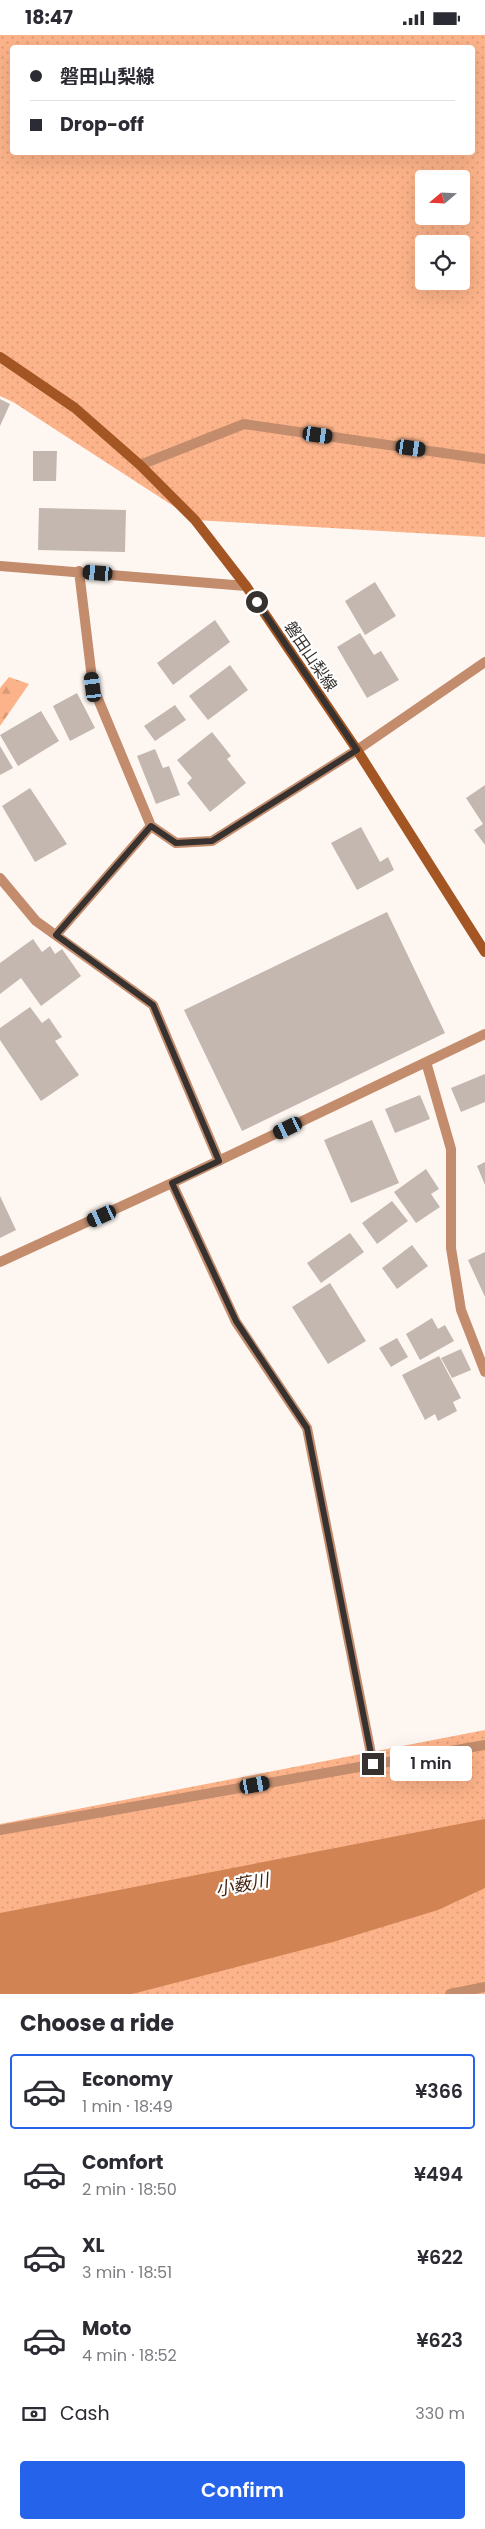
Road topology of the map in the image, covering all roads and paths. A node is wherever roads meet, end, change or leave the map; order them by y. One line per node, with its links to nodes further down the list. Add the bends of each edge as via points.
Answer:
1 (0, 357): 3 (main road, 磐田山梨線, via 75,408)
2 (485, 459): 3 (street, via 244,424)
3 (140, 465): 6 (main road, 磐田山梨線, via 194,520)
4 (0, 566): 5 (street)
5 (80, 571): 6 (street); 9 (street, via 93,687)
6 (246, 586): 8 (main road, 磐田山梨線)
7 (485, 662): 8 (street)
8 (357, 750): 9 (street, via 212,841 176,843); 12 (main road, 磐田山梨線)
9 (151, 826): 11 (street)
10 (0, 878): 11 (street, via 36,921)
11 (56, 935): 15 (street, via 153,1005)
12 (485, 952)
13 (485, 1034): 14 (street)
14 (426, 1062): 15 (street); 18 (street, via 452,1149 451,1248 461,1310)
15 (219, 1161): 16 (street)
16 (172, 1183): 17 (street); 20 (street, via 236,1321 307,1428)
17 (0, 1262)
18 (485, 1372)
19 (485, 1745): 20 (street)
20 (373, 1764): 21 (street)
21 (0, 1830)
22 (485, 1987): 23 (street)
23 (450, 1994)

